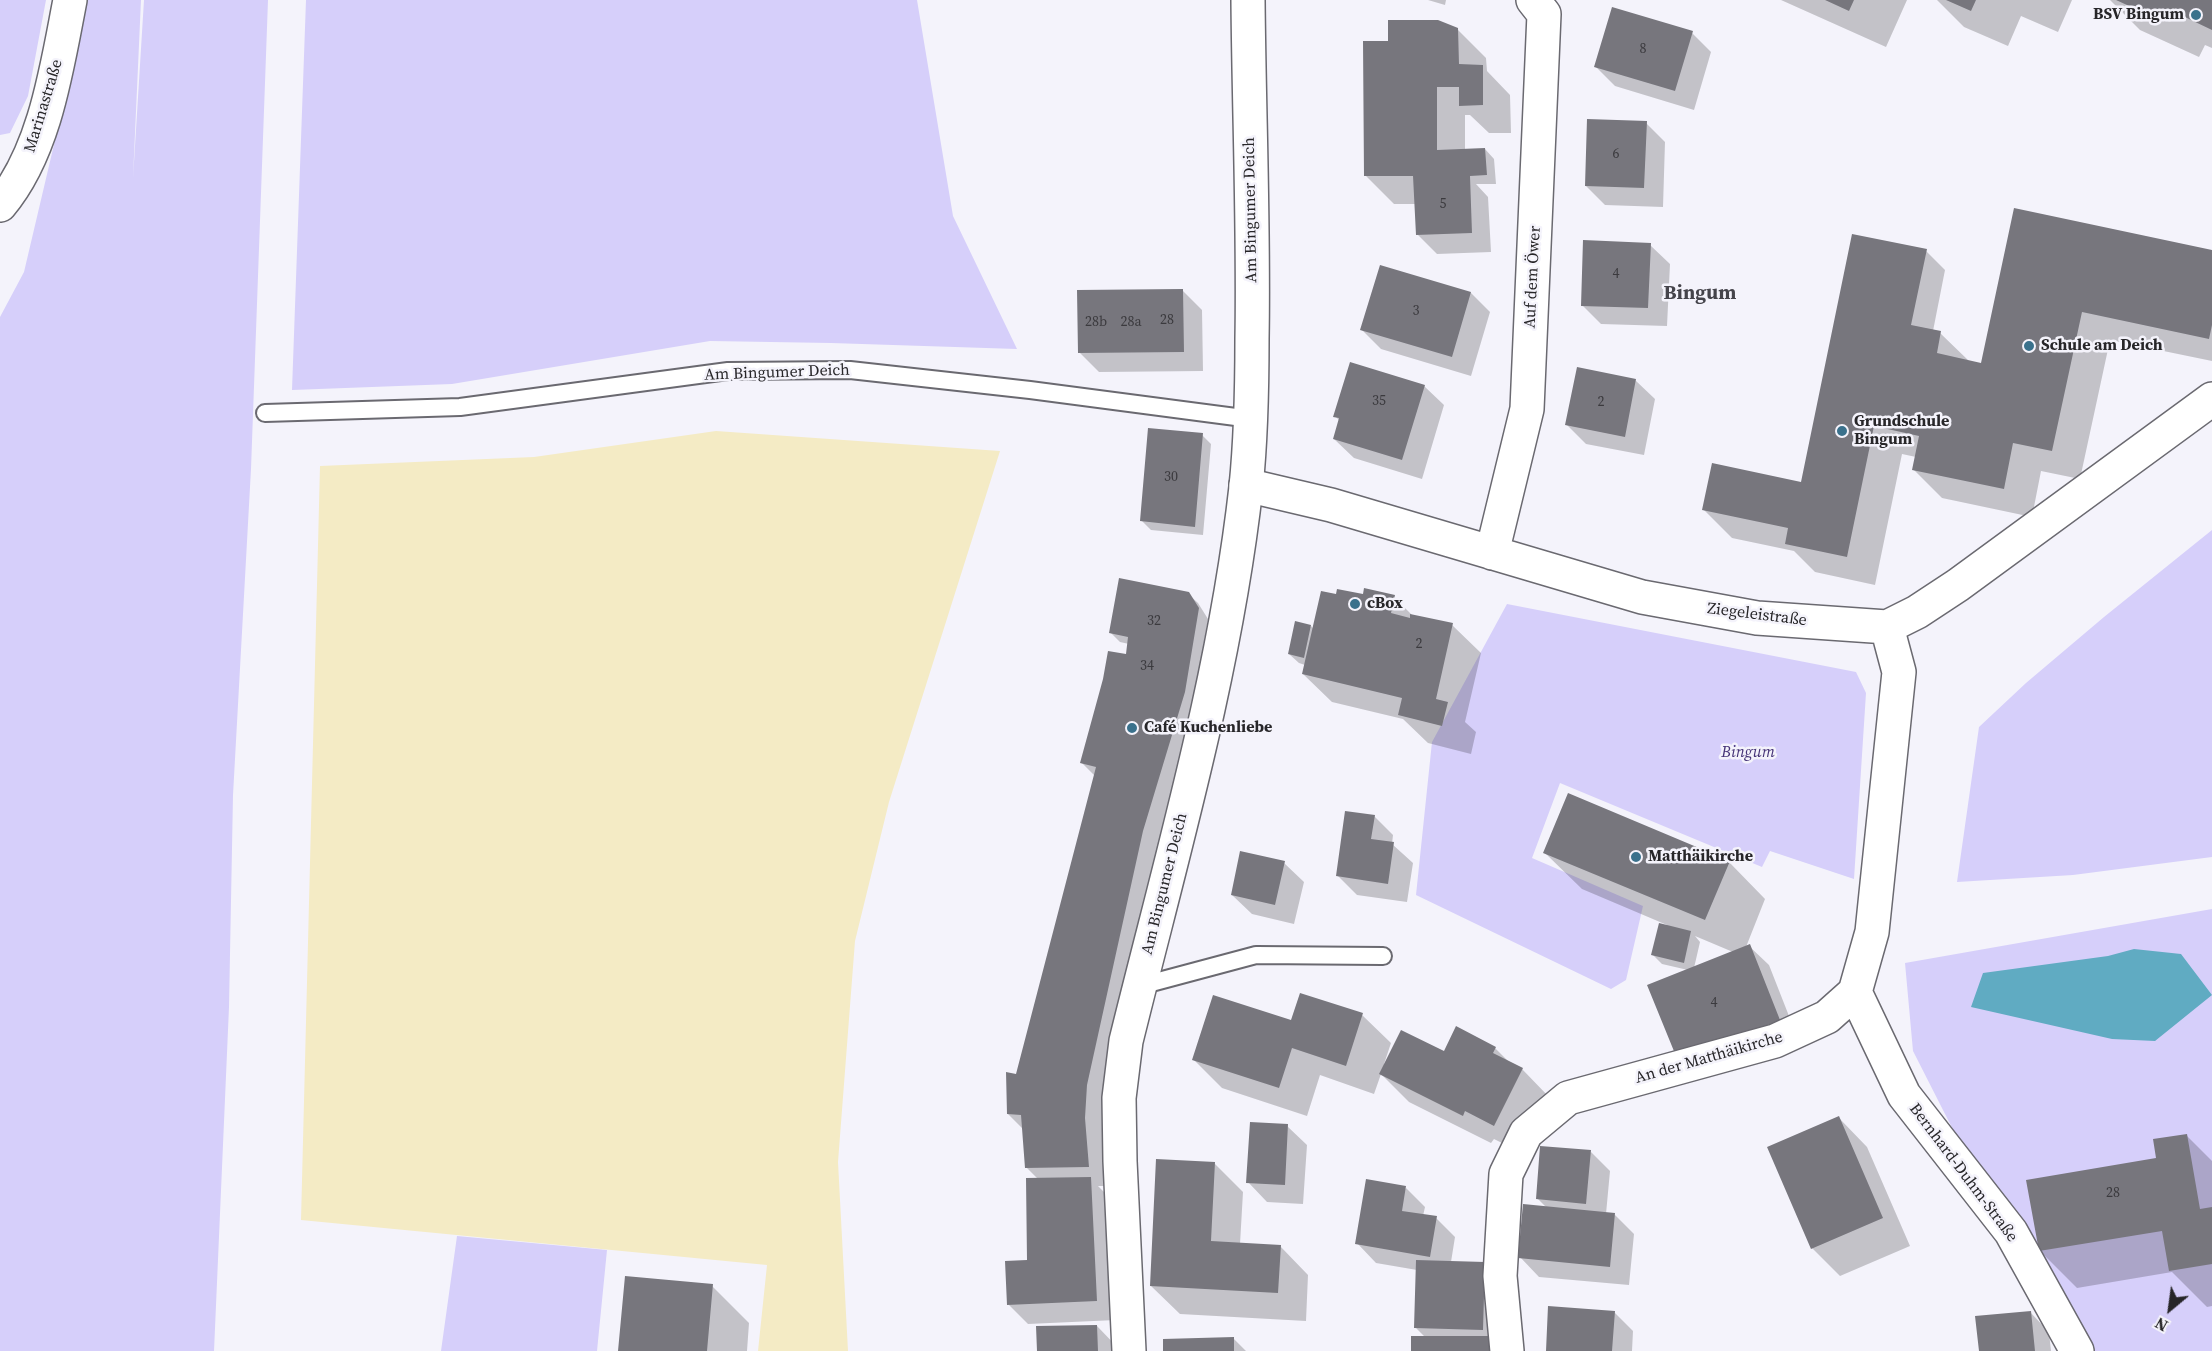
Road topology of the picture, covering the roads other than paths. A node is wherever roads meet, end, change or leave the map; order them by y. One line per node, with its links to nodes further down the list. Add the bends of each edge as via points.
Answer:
1 (70, 0): 4 (street, Marinastraße, via 56,75 36,141 12,191)
2 (1248, 0): 7 (street, Am Bingumer Deich)
3 (1533, 0): 9 (street, Auf dem Öwer, via 1544,14 1527,409)
4 (0, 205)
5 (2212, 399): 10 (street, via 1958,585)
6 (265, 413): 7 (lane, Am Bingumer Deich, via 460,407 728,371 850,370)
7 (1251, 419): 8 (street, Am Bingumer Deich)
8 (1246, 486): 9 (street, Ziegeleistraße, via 1330,505); 12 (street, Am Bingumer Deich, via 1232,595 1210,703)
9 (1492, 553): 10 (street, Ziegeleistraße, via 1642,597 1715,611 1756,618)
10 (1887, 627): 13 (street, via 1899,672 1872,932)
11 (1383, 956): 12 (lane, via 1256,955)
12 (1140, 986): 14 (street, Am Bingumer Deich, via 1126,1041 1119,1098)
13 (1856, 992): 15 (street, An der Matthäikirche, via 1827,1017 1775,1041 1568,1098 1526,1133 1506,1174 1500,1276); 16 (street, Bernhard-Duhm-Straße, via 1904,1095 2011,1232)
14 (1129, 1351)
15 (1507, 1351)
16 (2077, 1351)

